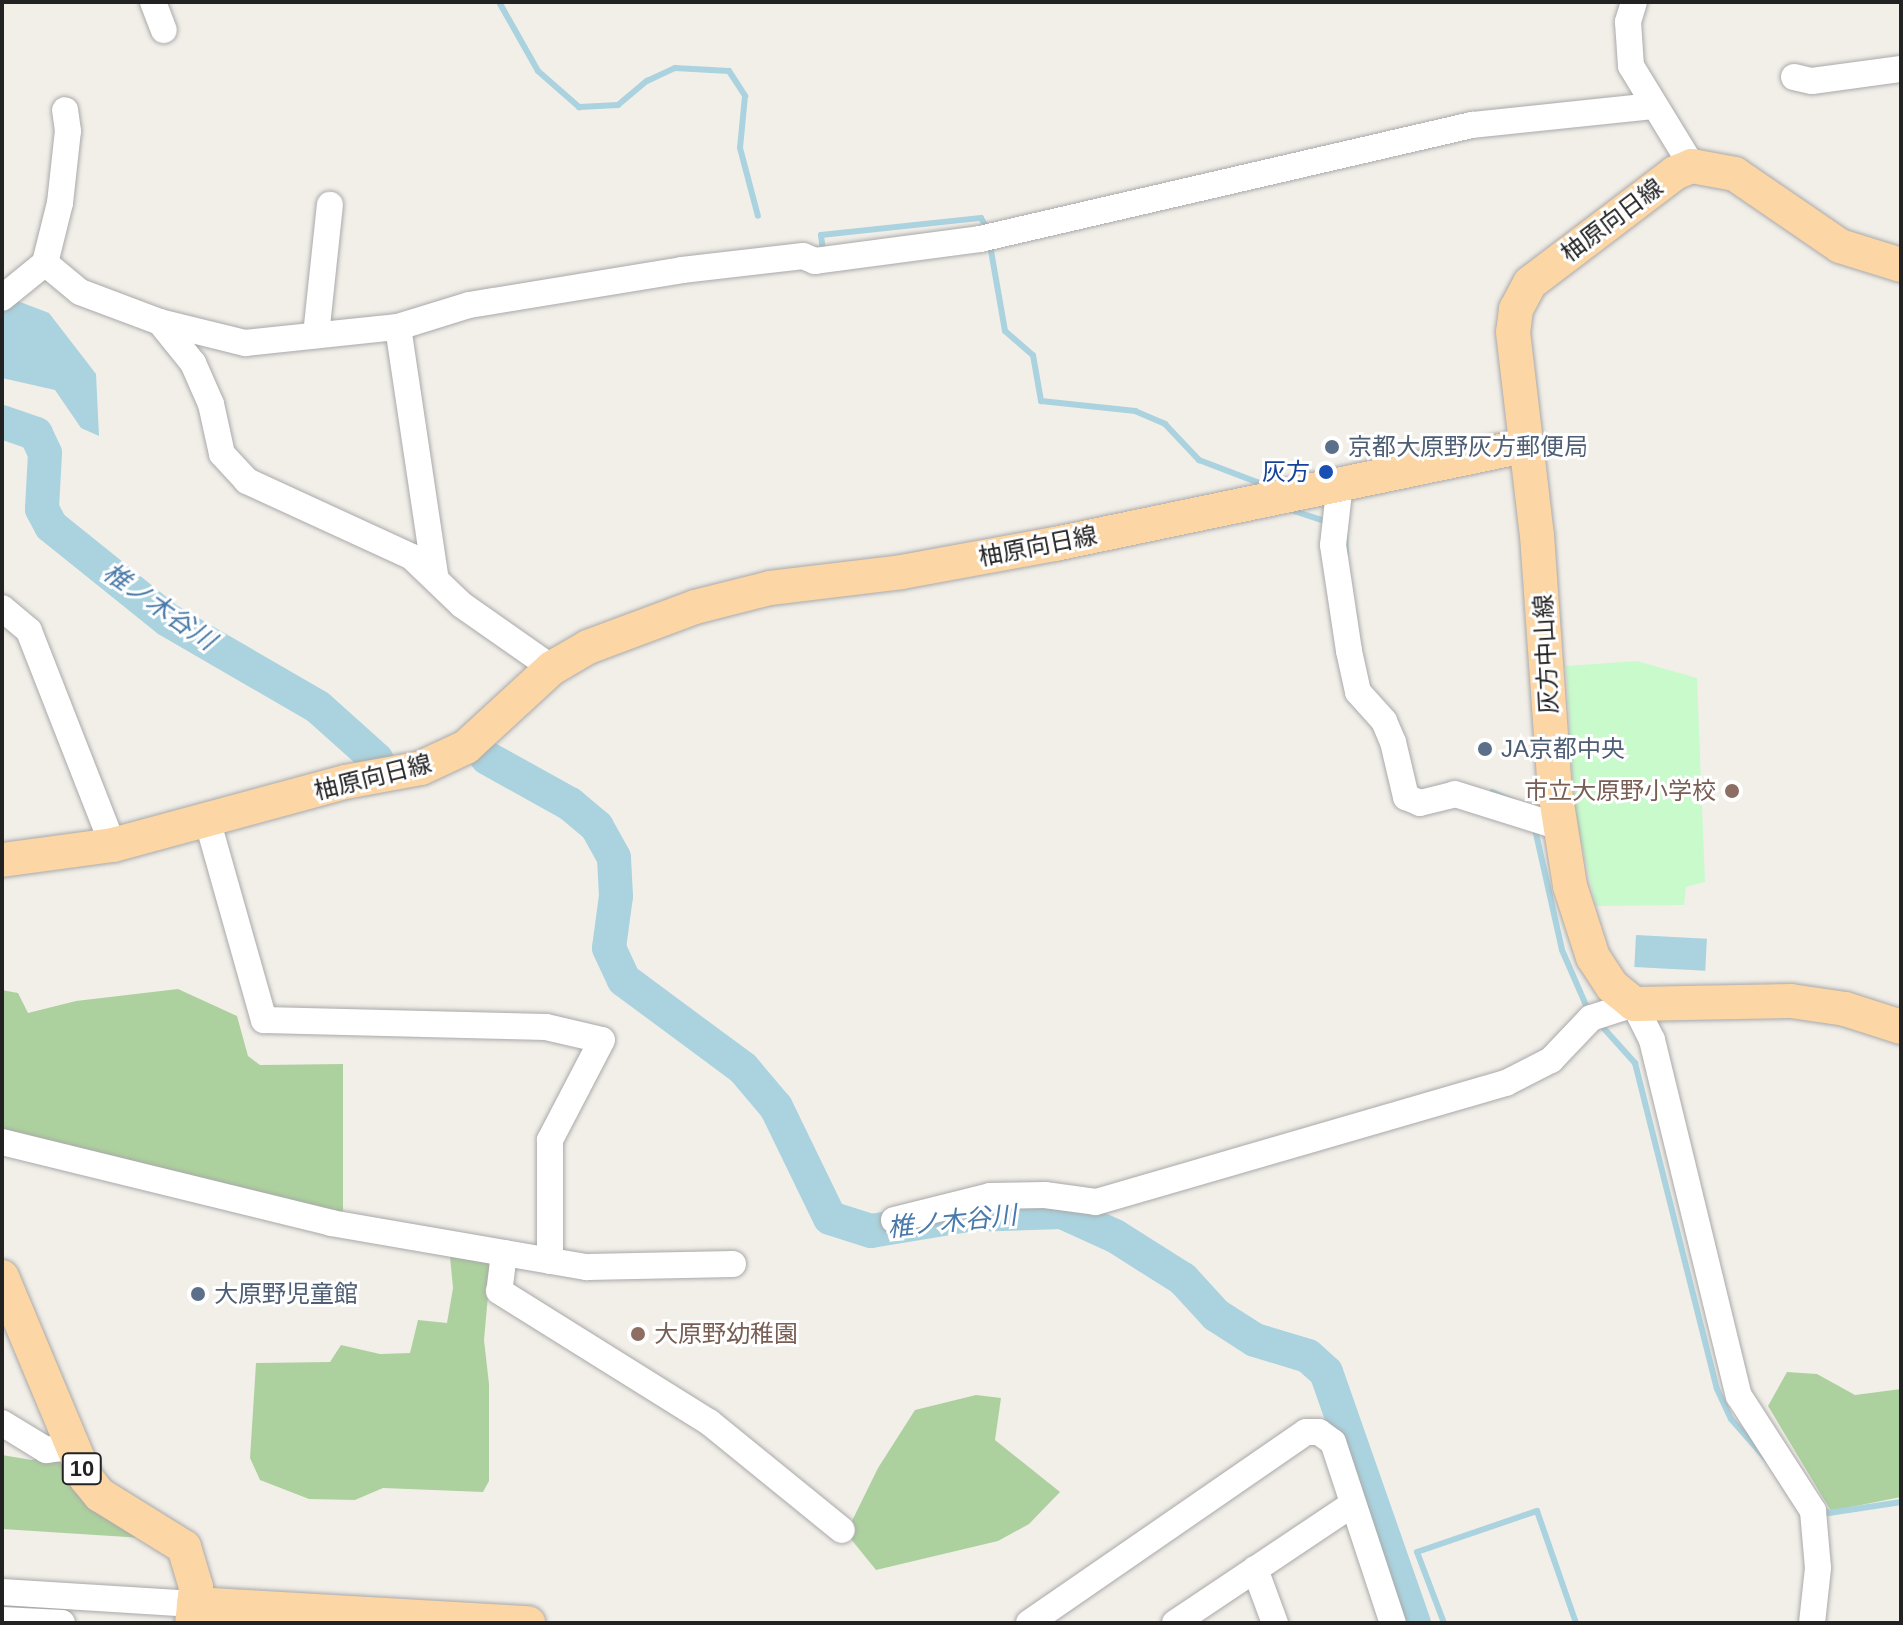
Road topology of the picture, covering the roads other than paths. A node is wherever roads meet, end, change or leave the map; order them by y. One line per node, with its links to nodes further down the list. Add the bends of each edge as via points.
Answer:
1 (153, 2): 3 (street)
2 (1634, 2): 6 (street, via 1628,22 1631,66)
3 (164, 30)
4 (1901, 69): 5 (street, via 1812,81)
5 (1794, 77)
6 (1652, 106): 8 (street); 14 (street, via 1472,125 988,238 815,261 803,256 682,270 469,305)
7 (65, 110): 10 (street, via 68,131 60,203)
8 (1692, 166): 11 (main road, via 1735,174 1840,246); 16 (main road, 柚原向日線, via 1571,249 1524,290 1513,332)
9 (330, 205): 15 (street)
10 (45, 263): 12 (street); 13 (street, via 80,292)
11 (1901, 265)
12 (2, 298)
13 (160, 322): 15 (street, via 245,343); 18 (street, via 193,363 211,404 222,454 247,481 412,557)
14 (398, 327): 15 (street); 18 (street)
15 (316, 335)
16 (1524, 446): 17 (main road, 柚原向日線); 22 (main road, 灰方中山線, via 1535,506)
17 (1340, 483): 20 (main road, 柚原向日線, via 947,564 770,588 624,630); 22 (street, via 1333,545 1349,651 1358,692 1384,721 1393,742 1406,797 1420,803 1455,794)
18 (435, 574): 20 (street, via 462,605)
19 (2, 608): 23 (street, via 29,631)
20 (552, 668): 21 (main road, 柚原向日線, via 492,727 449,757)
21 (207, 819): 23 (main road, 柚原向日線); 30 (street, via 264,1020 546,1027 602,1040 550,1140)
22 (1560, 827): 25 (main road, 灰方中山線, via 1570,886 1593,957 1612,986)
23 (113, 845): 24 (main road, 柚原向日線)
24 (2, 860)
25 (1634, 1004): 26 (main road, via 1791,1001 1845,1009); 28 (street, via 1591,1018 1551,1060 1476,1092 1096,1202 1045,1195 990,1196); 47 (street, via 1652,1040 1739,1396 1813,1511 1818,1568)
26 (1901, 1027)
27 (2, 1142): 29 (street, via 331,1223)
28 (894, 1220)
29 (504, 1253): 30 (street); 36 (street, via 499,1291 709,1422)
30 (550, 1261): 31 (street, via 587,1267)
31 (733, 1264)
32 (2, 1277): 34 (main road, 10)
33 (2, 1423): 34 (street, via 46,1450)
34 (71, 1447): 39 (main road, 10, via 100,1495 184,1547 194,1570)
35 (1353, 1504): 37 (street); 43 (street, via 1333,1442 1319,1432 1306,1432); 46 (street)
36 (842, 1530)
37 (1255, 1569): 44 (street); 45 (street)
38 (2, 1592): 39 (street)
39 (193, 1613): 42 (main road)
40 (2, 1620): 41 (street)
41 (62, 1623)
42 (528, 1623)
43 (1029, 1623)
44 (1175, 1623)
45 (1275, 1623)
46 (1393, 1623)
47 (1812, 1623)

